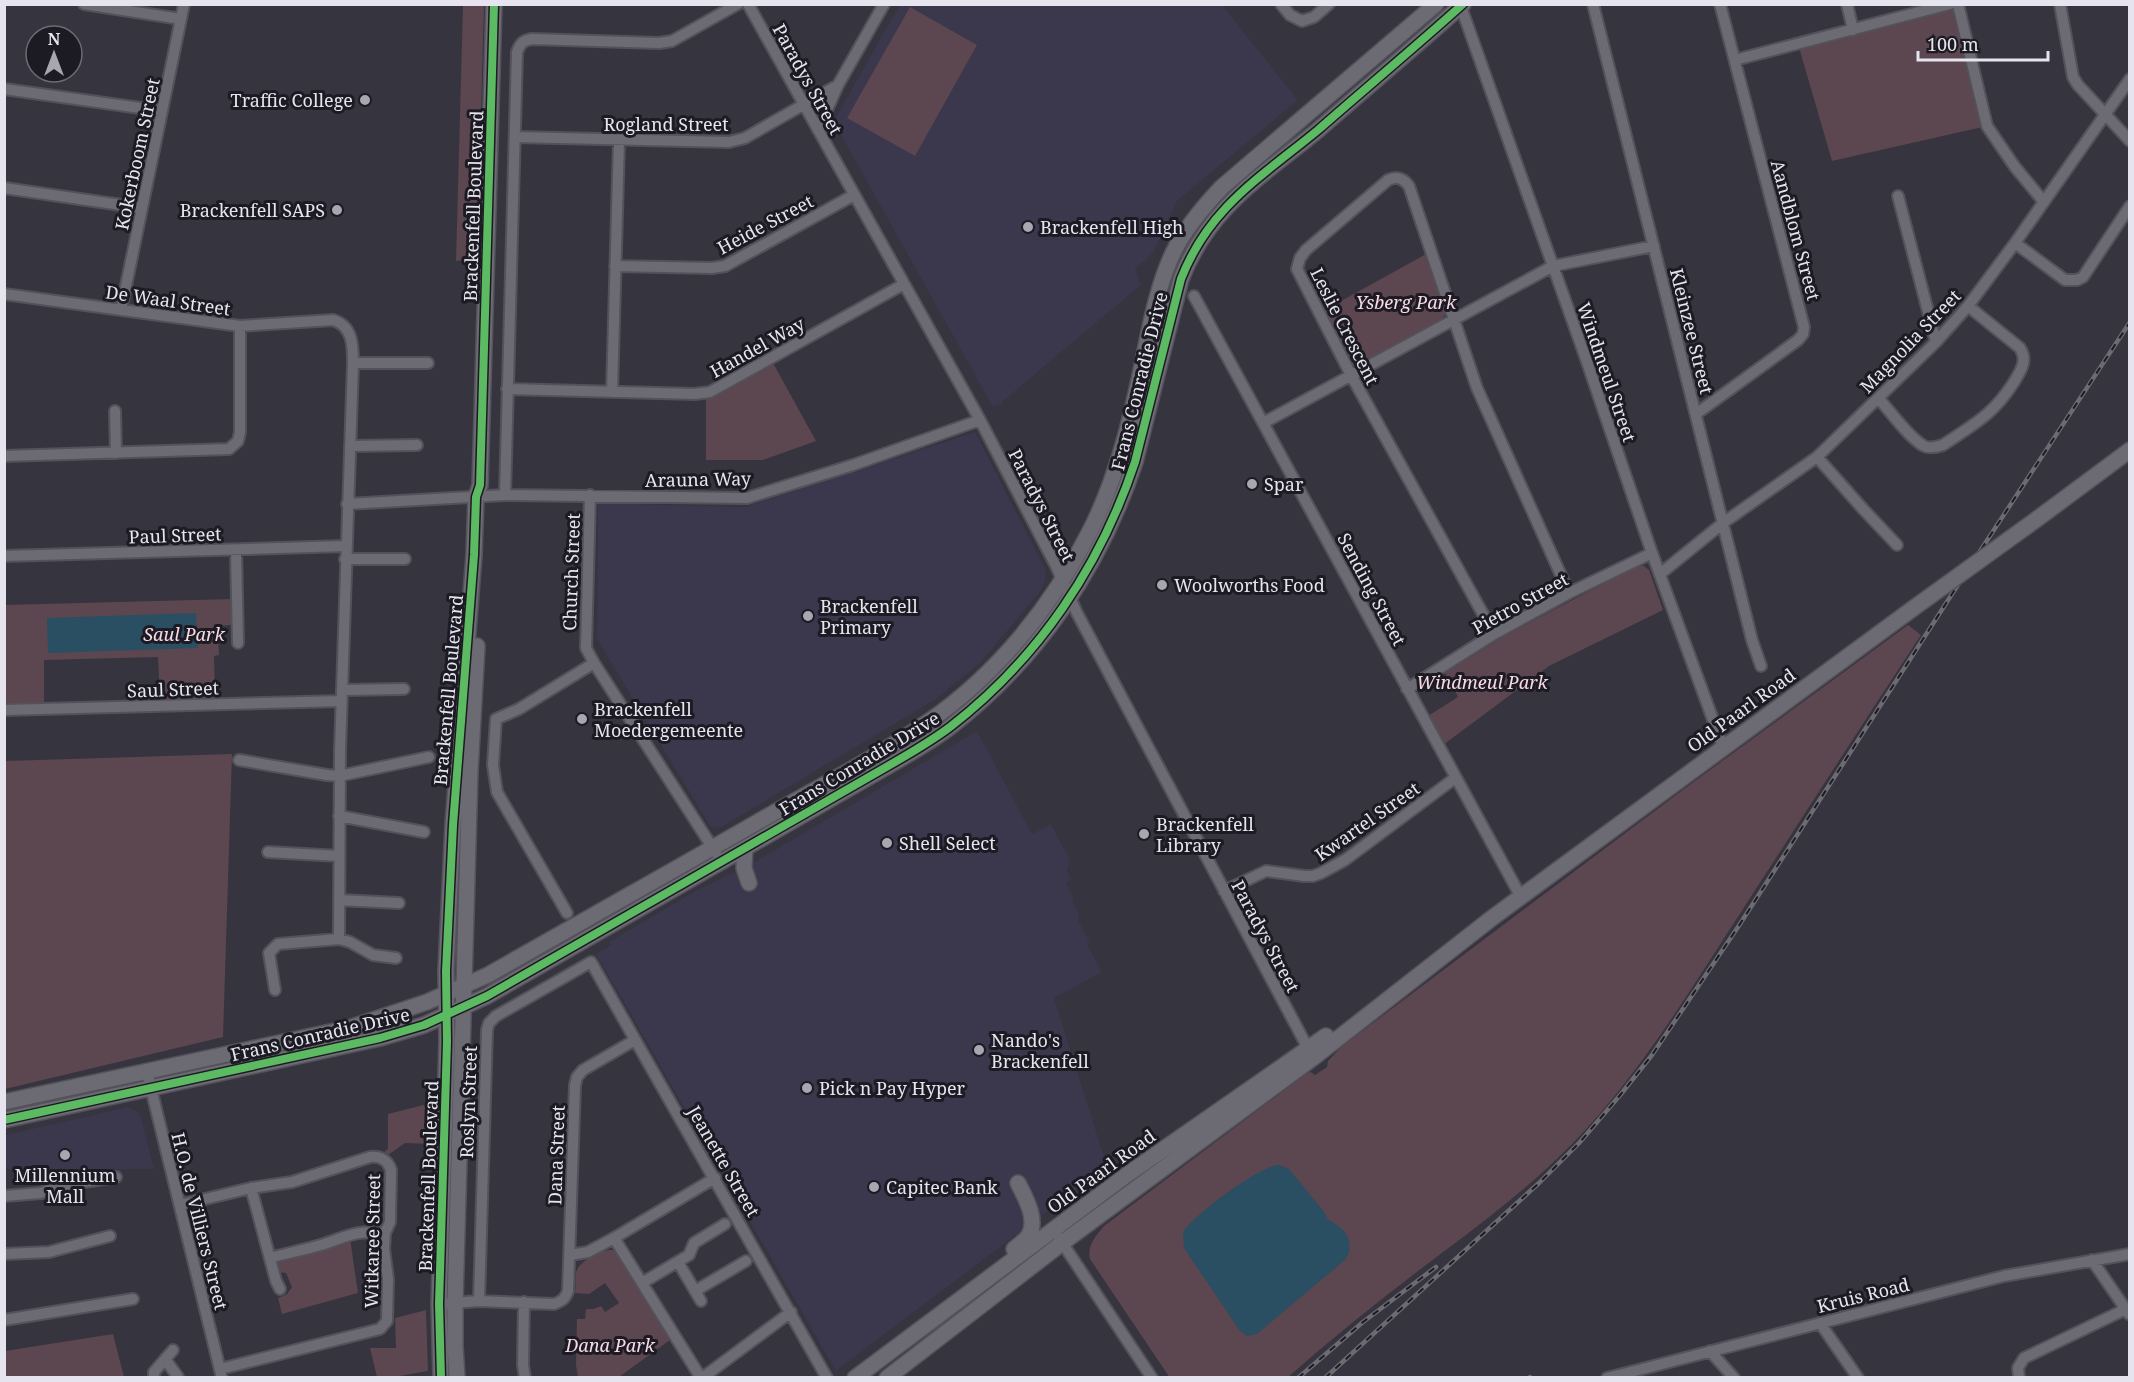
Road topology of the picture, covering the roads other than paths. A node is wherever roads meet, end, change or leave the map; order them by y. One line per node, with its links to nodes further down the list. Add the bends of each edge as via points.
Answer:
1 (84, 4): 17 (street)
2 (184, 4): 17 (street, Kokerboom Street)
3 (494, 4): 64 (street, Brackenfell Boulevard)
4 (738, 4): 27 (street, via 672,40 659,43 527,39 517,52)
5 (748, 4): 23 (street, Paradys Street)
6 (884, 4): 21 (street)
7 (1281, 4): 8 (street, via 1302,21 1314,17)
8 (1329, 4)
9 (1436, 4): 77 (street, Frans Conradie Drive, via 1222,187 1187,229 1175,248 1160,288 1112,480)
10 (1593, 4): 37 (street, Kleinzee Street)
11 (1720, 4): 19 (street, Aandblom Street)
12 (1847, 4): 18 (street)
13 (1950, 4): 18 (street)
14 (1958, 4): 33 (street, via 1987,126)
15 (2060, 4): 25 (street, via 2073,77)
16 (1462, 5): 39 (street, Windmeul Street); 79 (street, Frans Conradie Drive, via 1223,209 1197,243 1174,302 1146,424 1125,492)
17 (181, 19): 24 (street, Kokerboom Street)
18 (1854, 30): 19 (street)
19 (1735, 60): 55 (street, Aandblom Street, via 1804,327 1798,340)
20 (2130, 79): 25 (street, Magnolia Street)
21 (838, 85): 23 (street, Rogland Street); 26 (street)
22 (4, 89): 24 (street)
23 (804, 104): 26 (street, Paradys Street); 28 (street, Rogland Street, via 737,141)
24 (162, 111): 35 (street, Kokerboom Street)
25 (2106, 114): 29 (street); 33 (street, Magnolia Street)
26 (818, 130): 31 (street, Paradys Street)
27 (515, 137): 28 (street, Rogland Street); 51 (street)
28 (619, 141): 38 (street)
29 (2130, 141)
30 (4, 188): 35 (street)
31 (854, 195): 38 (street, Heide Street, via 726,266); 40 (street, Paradys Street)
32 (1898, 196): 47 (street)
33 (2044, 202): 36 (street, Magnolia Street)
34 (2130, 206): 36 (street, via 2083,277 2077,280 2065,280)
35 (142, 208): 44 (street, Kokerboom Street)
36 (2015, 243): 43 (street, Magnolia Street)
37 (1654, 246): 39 (street); 55 (street, Kleinzee Street)
38 (615, 266): 52 (street)
39 (1553, 266): 45 (street); 72 (street, Windmeul Street)
40 (904, 284): 52 (street, Handel Way, via 719,388 695,394); 56 (street, Paradys Street)
41 (4, 294): 44 (street, De Waal Street)
42 (1194, 296): 57 (street, Sending Street)
43 (1968, 306): 47 (street, Magnolia Street); 53 (street, via 2024,354 2022,369 1995,408 1935,448 1915,439)
44 (121, 310): 46 (street, De Waal Street)
45 (1455, 318): 50 (street); 50 (street, Leslie Crescent, via 1409,186 1402,178 1394,177 1306,250 1297,264 1299,276); 78 (street, Leslie Crescent, via 1488,415)
46 (240, 326): 48 (street, De Waal Street, via 328,320 340,323 352,340); 61 (street, via 238,441 229,449 220,450)
47 (1936, 342): 53 (street, Magnolia Street)
48 (353, 363): 49 (street); 59 (street)
49 (428, 363)
50 (1351, 375): 57 (street); 80 (street, Leslie Crescent)
51 (507, 389): 52 (street, Handel Way); 65 (street)
52 (612, 392)
53 (1879, 399): 63 (street, Magnolia Street)
54 (115, 411): 61 (street)
55 (1696, 414): 68 (street, Kleinzee Street)
56 (980, 420): 66 (street, Arauna Way, via 753,496); 77 (street, Paradys Street)
57 (1263, 423): 85 (street, Sending Street)
58 (417, 445): 59 (street)
59 (350, 446): 67 (street)
60 (2130, 450): 88 (street, Old Paarl Road, bridge)
61 (116, 453): 62 (street)
62 (4, 456)
63 (1817, 457): 68 (street, Magnolia Street); 69 (street)
64 (480, 493): 65 (street, Arauna Way); 67 (street, Arauna Way); 109 (street, Brackenfell Boulevard, via 482,569 472,725); 111 (street, Brackenfell Boulevard, via 453,825)
65 (505, 495): 66 (street, Arauna Way)
66 (590, 495): 82 (street, Church Street, via 585,641)
67 (347, 504): 70 (street)
68 (1723, 523): 76 (street, Magnolia Street); 83 (street, Kleinzee Street)
69 (1897, 544)
70 (346, 546): 71 (street, Paul Street); 74 (street)
71 (236, 550): 73 (street, Paul Street); 81 (street)
72 (1652, 553): 76 (street, Windmeul Street); 78 (street, Pietro Street)
73 (4, 556)
74 (345, 559): 75 (street); 86 (street)
75 (405, 559)
76 (1660, 574): 88 (street, Windmeul Street)
77 (1062, 582): 79 (street, Paradys Street); 95 (street, Frans Conradie Drive, via 1000,660 938,714 886,749)
78 (1569, 593): 80 (street, Pietro Street)
79 (1070, 598): 96 (street, Frans Conradie Drive, via 1023,661 948,728); 101 (street, Paradys Street)
80 (1494, 634): 85 (street, Pietro Street)
81 (238, 643)
82 (594, 663): 95 (street, Church Street); 105 (street, via 496,719 493,765 497,792)
83 (1761, 666)
84 (404, 689): 86 (street, Saul Street)
85 (1407, 689): 92 (street, Sending Street)
86 (342, 695): 87 (street, Saul Street); 91 (street)
87 (4, 710)
88 (1723, 747): 102 (street, Old Paarl Road)
89 (429, 757): 91 (street)
90 (239, 760): 91 (street)
91 (339, 776): 93 (street)
92 (1455, 778): 101 (street, Kwartel Street, via 1322,873 1304,876 1266,872); 102 (street, Sending Street)
93 (339, 816): 94 (street); 98 (street)
94 (424, 832)
95 (713, 847): 99 (street, Church Street); 109 (street, Frans Conradie Drive)
96 (745, 848): 99 (street, Frans Conradie Drive); 100 (street, via 744,868)
97 (268, 852): 98 (street)
98 (339, 856): 103 (street)
99 (722, 862): 112 (street, Frans Conradie Drive)
100 (749, 883)
101 (1224, 891): 115 (street, Paradys Street)
102 (1521, 897): 115 (street, Old Paarl Road)
103 (339, 900): 104 (street); 106 (street)
104 (399, 903)
105 (567, 913)
106 (339, 939): 107 (street, via 373,955); 110 (street, via 273,947 269,960)
107 (396, 958)
108 (591, 962): 114 (street, Jeanette Street); 143 (street, Roslyn Street, via 489,1023)
109 (464, 986): 111 (street, Frans Conradie Drive); 112 (street, Brackenfell Boulevard)
110 (274, 990)
111 (447, 994): 113 (street, Brackenfell Boulevard); 116 (street, Frans Conradie Drive, via 349,1028)
112 (464, 1007): 113 (street, Frans Conradie Drive); 145 (street, Brackenfell Boulevard)
113 (447, 1014): 117 (street, Frans Conradie Drive, via 380,1038); 145 (street, Brackenfell Boulevard)
114 (635, 1040): 121 (street, Jeanette Street); 134 (street, Dana Street, via 577,1077)
115 (1310, 1053): 127 (street, Old Paarl Road, via 1128,1174); 131 (street, Old Paarl Road)
116 (147, 1072): 117 (street, H.O. de Villiers Street); 118 (street, Frans Conradie Drive)
117 (151, 1088): 119 (street, Frans Conradie Drive); 125 (street, H.O. de Villiers Street)
118 (4, 1102)
119 (4, 1120)
120 (116, 1177): 124 (street, via 57,1186 40,1193)
121 (715, 1178): 130 (street); 146 (street, Jeanette Street)
122 (1018, 1183): 141 (street, via 1030,1212 1028,1237 989,1270)
123 (251, 1188): 125 (street, Witkaree Street); 128 (street, Witkaree Street, via 292,1182 378,1157 391,1170 390,1222); 135 (street)
124 (4, 1196)
125 (180, 1205): 153 (street, H.O. de Villiers Street)
126 (725, 1224): 138 (street, via 694,1243 689,1255)
127 (1053, 1230): 131 (street); 141 (street, Old Paarl Road)
128 (385, 1233): 135 (street, via 354,1233); 153 (street, Witkaree Street, via 387,1321 380,1329)
129 (110, 1236): 132 (street, via 49,1252)
130 (614, 1238): 134 (street, via 588,1252); 139 (street)
131 (1062, 1243): 162 (street, Old Paarl Road); 163 (street)
132 (4, 1254)
133 (2130, 1254): 136 (street, Kruis Road)
134 (570, 1255): 144 (street, Dana Street, via 568,1291 562,1301)
135 (270, 1258): 140 (street)
136 (2092, 1260): 147 (street); 149 (street, Kruis Road, via 2013,1274)
137 (746, 1261): 138 (street, via 698,1296)
138 (678, 1262): 139 (street)
139 (642, 1283): 159 (street)
140 (280, 1289)
141 (972, 1291): 161 (street, Old Paarl Road)
142 (133, 1299): 148 (street)
143 (479, 1301): 144 (street); 145 (street)
144 (524, 1302): 158 (street)
145 (447, 1303): 156 (street, Brackenfell Boulevard); 157 (street, Brackenfell Boulevard)
146 (791, 1312): 159 (street); 160 (street, Jeanette Street)
147 (2128, 1312): 167 (street, via 2024,1358 2018,1368)
148 (4, 1320)
149 (1820, 1323): 151 (street, Kruis Road); 166 (street)
150 (173, 1350): 152 (street)
151 (1710, 1351): 164 (street, Kruis Road); 165 (street)
152 (165, 1359): 154 (street); 155 (street)
153 (221, 1373)
154 (154, 1377)
155 (178, 1377)
156 (441, 1377)
157 (458, 1377)
158 (525, 1377)
159 (702, 1377)
160 (827, 1377)
161 (855, 1377)
162 (887, 1377)
163 (1152, 1377)
164 (1607, 1377)
165 (1734, 1377)
166 (1858, 1377)
167 (2019, 1377)

